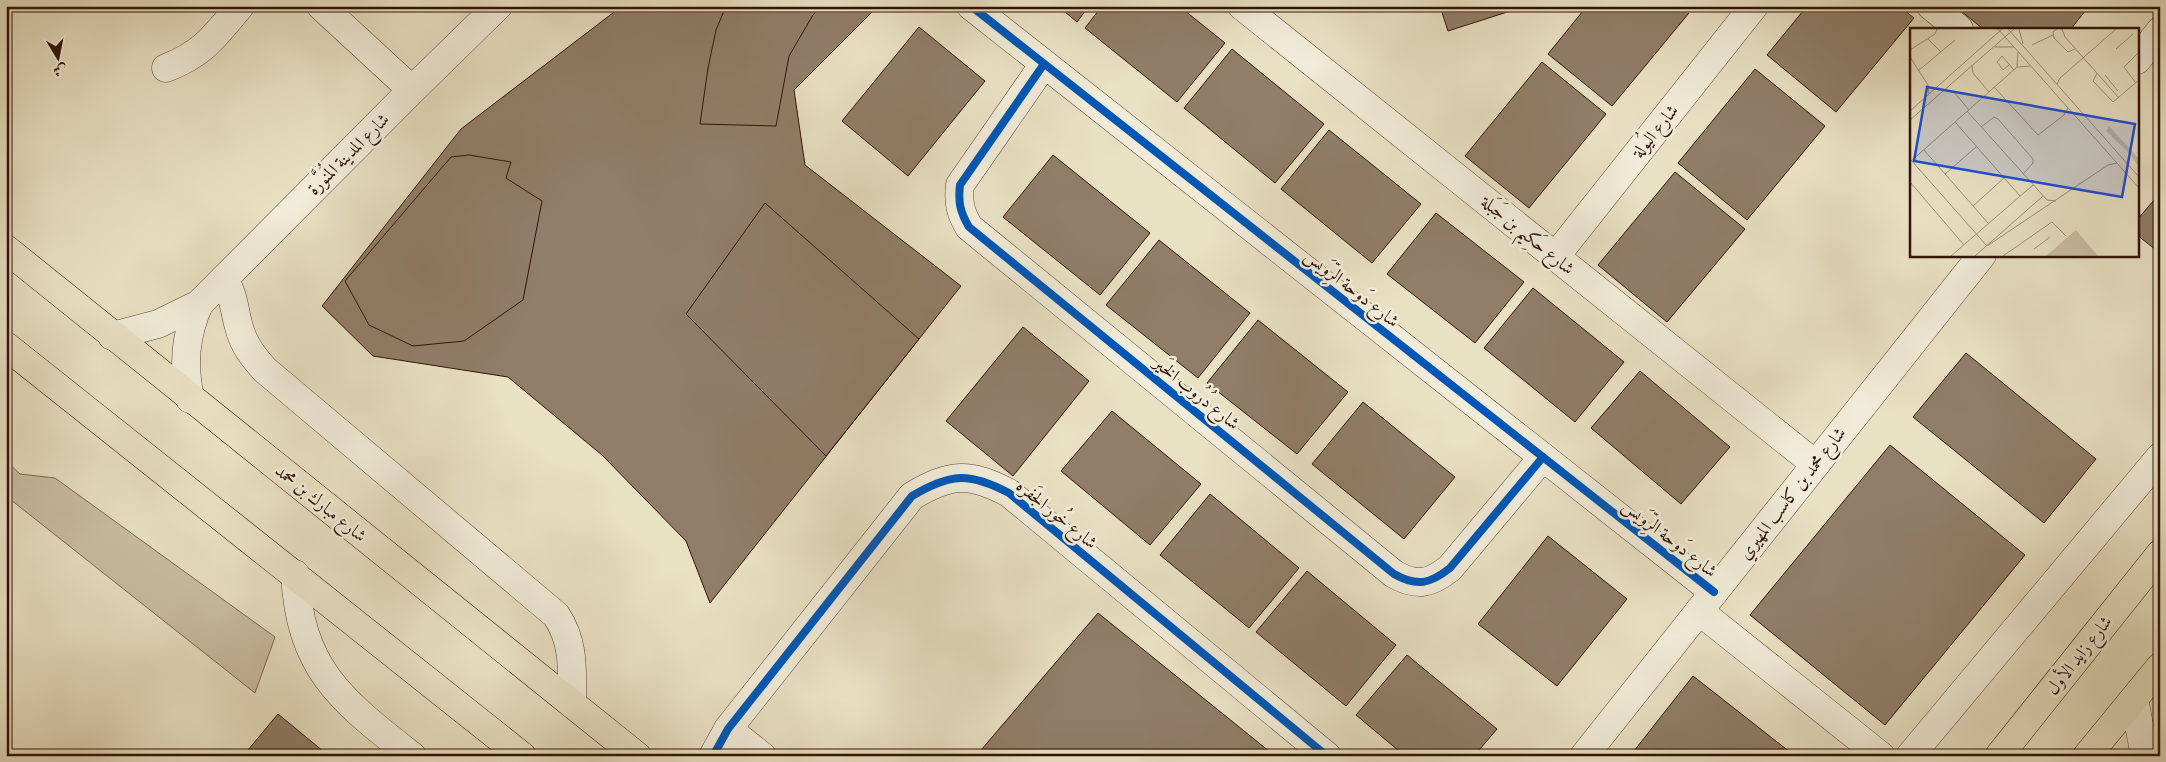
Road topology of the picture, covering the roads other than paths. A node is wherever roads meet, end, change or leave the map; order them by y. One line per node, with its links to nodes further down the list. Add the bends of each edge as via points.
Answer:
1 (240, 6): 12 (street, via 206,46 195,55)
2 (321, 6): 13 (street)
3 (498, 6): 13 (street, شارع المدينة المُنوَّرة)
4 (971, 6): 11 (street, شارع دَوحة الرِّوَيس)
5 (1242, 6): 15 (street, شارع حَكِيم بن جَبَلة)
6 (1754, 6): 15 (street, شارع اليُولة)
7 (1931, 6): 8 (street)
8 (1958, 28)
9 (2160, 32): 10 (street)
10 (2138, 59)
11 (1044, 64): 22 (street, شارع دَوحة الرِّوَيس); 22 (street, شارع دُرُوب الخَير, via 960,185 961,214 969,227 1394,574 1406,581 1422,582 1437,578 1450,568)
12 (166, 68)
13 (412, 90): 17 (street, شارع المدينة المُنوَّرة)
14 (6, 249): 19 (main road, شارع مبارك بن محمد)
15 (1555, 256): 24 (street, شارع حَكِيم بن جَبَلة)
16 (1981, 256): 24 (street, شارع محمد بن كاسب المهيري)
17 (224, 279): 18 (street, شارع المدينة المُنوَّرة); 30 (street, via 232,295 245,345 265,370 556,615 570,644)
18 (199, 304): 19 (street, شارع المدينة المُنوَّرة, via 158,324); 21 (street, شارع المدينة المُنوَّرة, via 186,341)
19 (112, 336): 21 (main road, شارع مبارك بن محمد)
20 (6, 346): 26 (main road)
21 (190, 399): 30 (main road, شارع مبارك بن محمد)
22 (1543, 457): 27 (street, شارع دَوحة الرِّوَيس)
23 (2160, 457): 40 (street)
24 (1815, 464): 27 (street, شارع محمد بن كاسب المهيري)
25 (2160, 554): 41 (main road, شارع زايد الأول)
26 (295, 574): 32 (street, via 302,628 326,677 343,698); 33 (main road)
27 (1706, 601): 38 (street, شارع محمد بن كاسب المهيري); 39 (street, شارع دَوحة الرِّوَيس)
28 (2160, 667): 29 (main road)
29 (2134, 700): 42 (main road); 43 (street)
30 (572, 704): 34 (main road, شارع مبارك بن محمد)
31 (728, 729): 35 (street, شارع خُور الجَفره); 36 (street); 37 (street, شارع خُور الجَفره, via 912,496 935,482 961,477 986,481 1009,493)
32 (412, 756)
33 (522, 756)
34 (637, 756)
35 (713, 756)
36 (762, 756)
37 (1327, 756)
38 (1584, 756)
39 (1881, 756)
40 (1910, 756)
41 (1999, 756)
42 (2087, 756)
43 (2145, 756)

